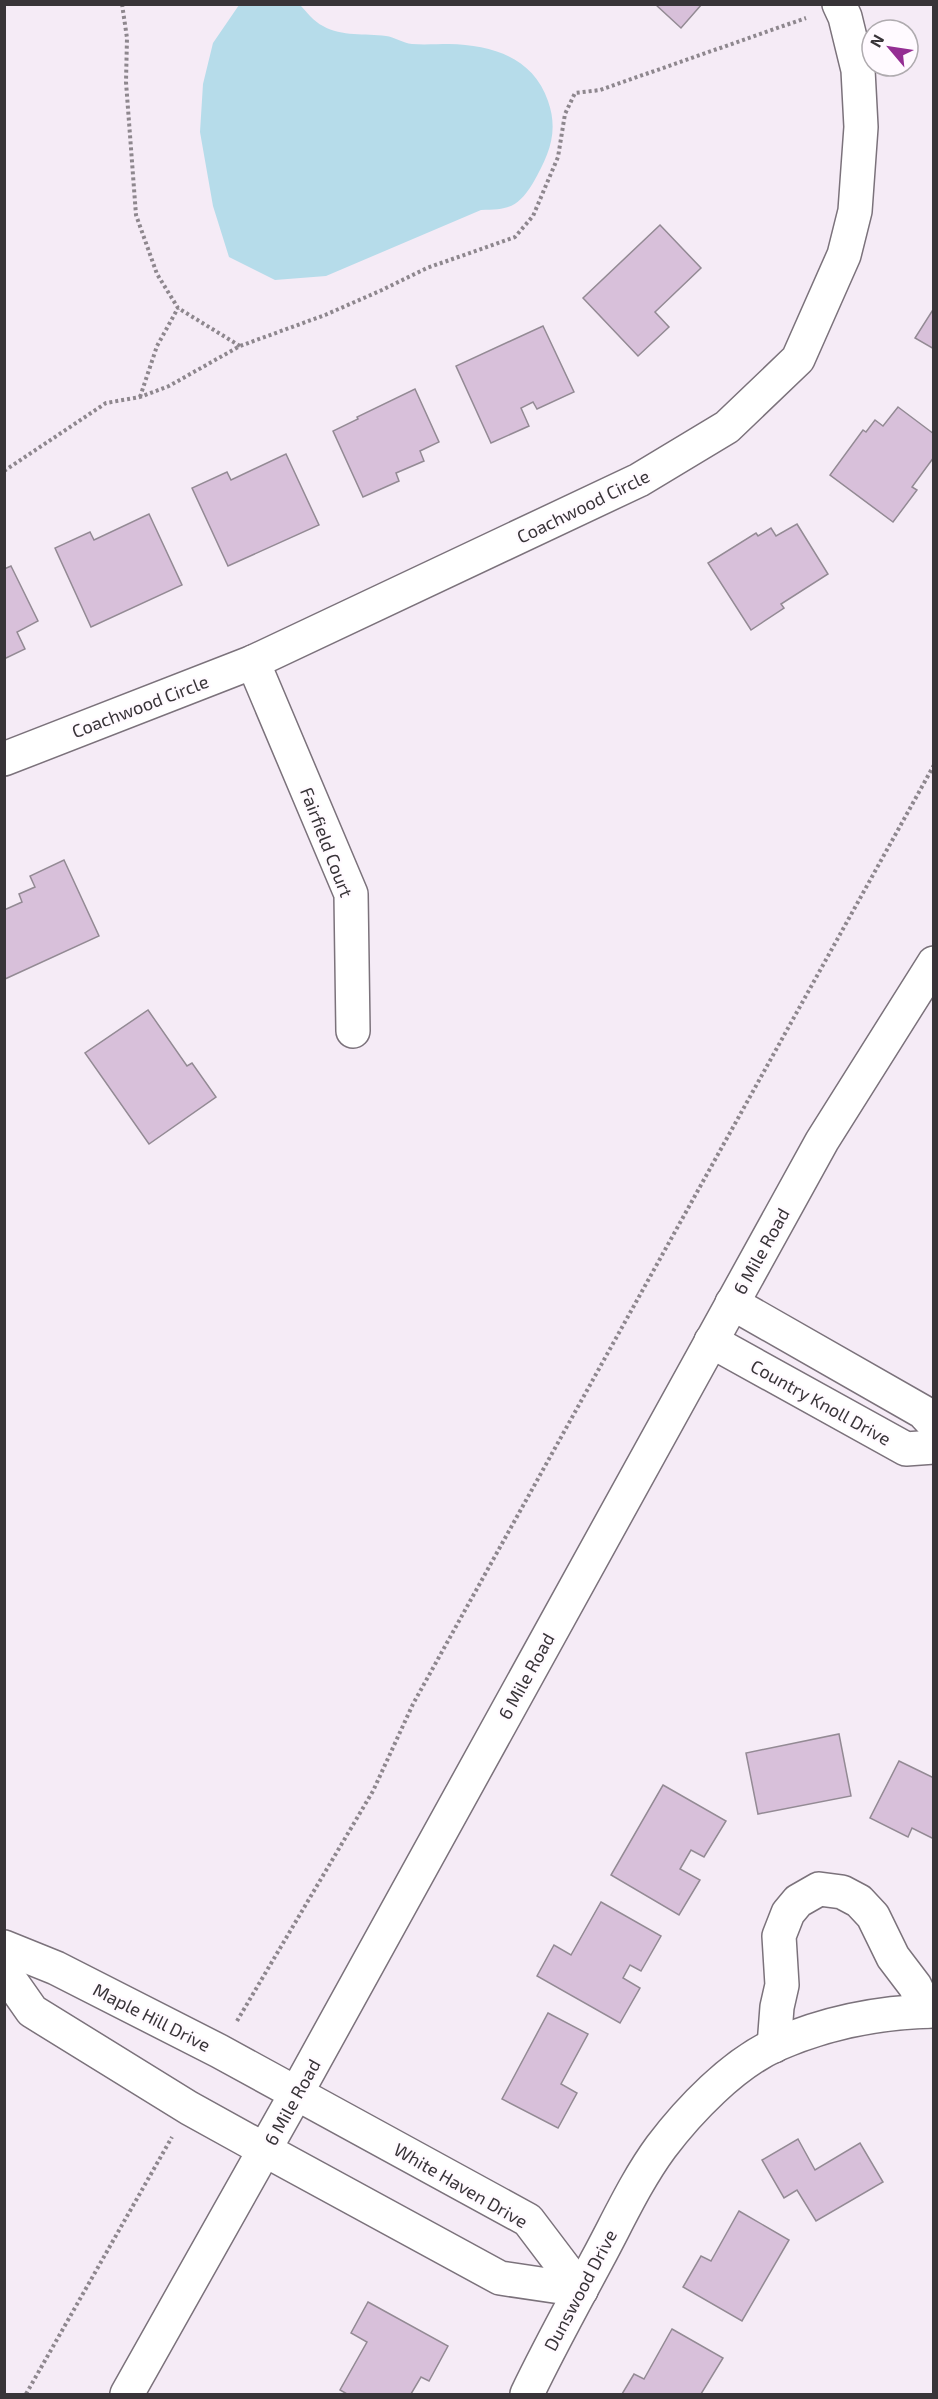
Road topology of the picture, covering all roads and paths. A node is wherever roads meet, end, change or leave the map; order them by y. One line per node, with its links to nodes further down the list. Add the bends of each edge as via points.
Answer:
1 (122, 4): 3 (path, via 136,215 157,274)
2 (825, 10): 4 (path, via 600,90 575,93 565,114 558,157 533,216 515,237 427,268 325,315); 7 (street, Coachwood Circle, via 845,17 858,70 861,127 855,211 844,255 798,359 727,426 639,480)
3 (178, 308): 4 (path); 5 (path, via 157,346)
4 (240, 346): 5 (path, via 169,386)
5 (140, 397): 6 (path, via 106,403)
6 (4, 471)
7 (253, 662): 8 (street, Coachwood Circle); 11 (street, Fairfield Court, via 351,894)
8 (4, 759)
9 (933, 765): 20 (path, via 419,1694 373,1791)
10 (933, 963): 12 (street, 6 Mile Road, via 822,1141)
11 (353, 1031)
12 (732, 1303): 13 (street, 6 Mile Road); 14 (street, via 923,1412)
13 (711, 1341): 15 (street, Country Knoll Drive, via 906,1449); 21 (street, 6 Mile Road)
14 (933, 1424)
15 (933, 1447)
16 (4, 1947): 20 (street, Maple Hill Drive, via 56,1968)
17 (4, 1971): 22 (street, via 32,2011)
18 (930, 2011): 19 (street, via 870,2015); 19 (street, via 893,1957 873,1916 859,1901 842,1892 819,1889 798,1901 788,1913 779,1936 782,1985)
19 (774, 2046): 24 (street, Dunswood Drive, via 702,2100 660,2149)
20 (219, 2051): 21 (street, Maple Hill Drive)
21 (297, 2092): 23 (street, 6 Mile Road); 24 (street, White Haven Drive, via 528,2220)
22 (189, 2108): 23 (street); 25 (path)
23 (265, 2150): 24 (street, via 500,2278); 26 (street, 6 Mile Road)
24 (581, 2290): 27 (street, Dunswood Drive)
25 (26, 2394)
26 (128, 2394)
27 (527, 2394)

